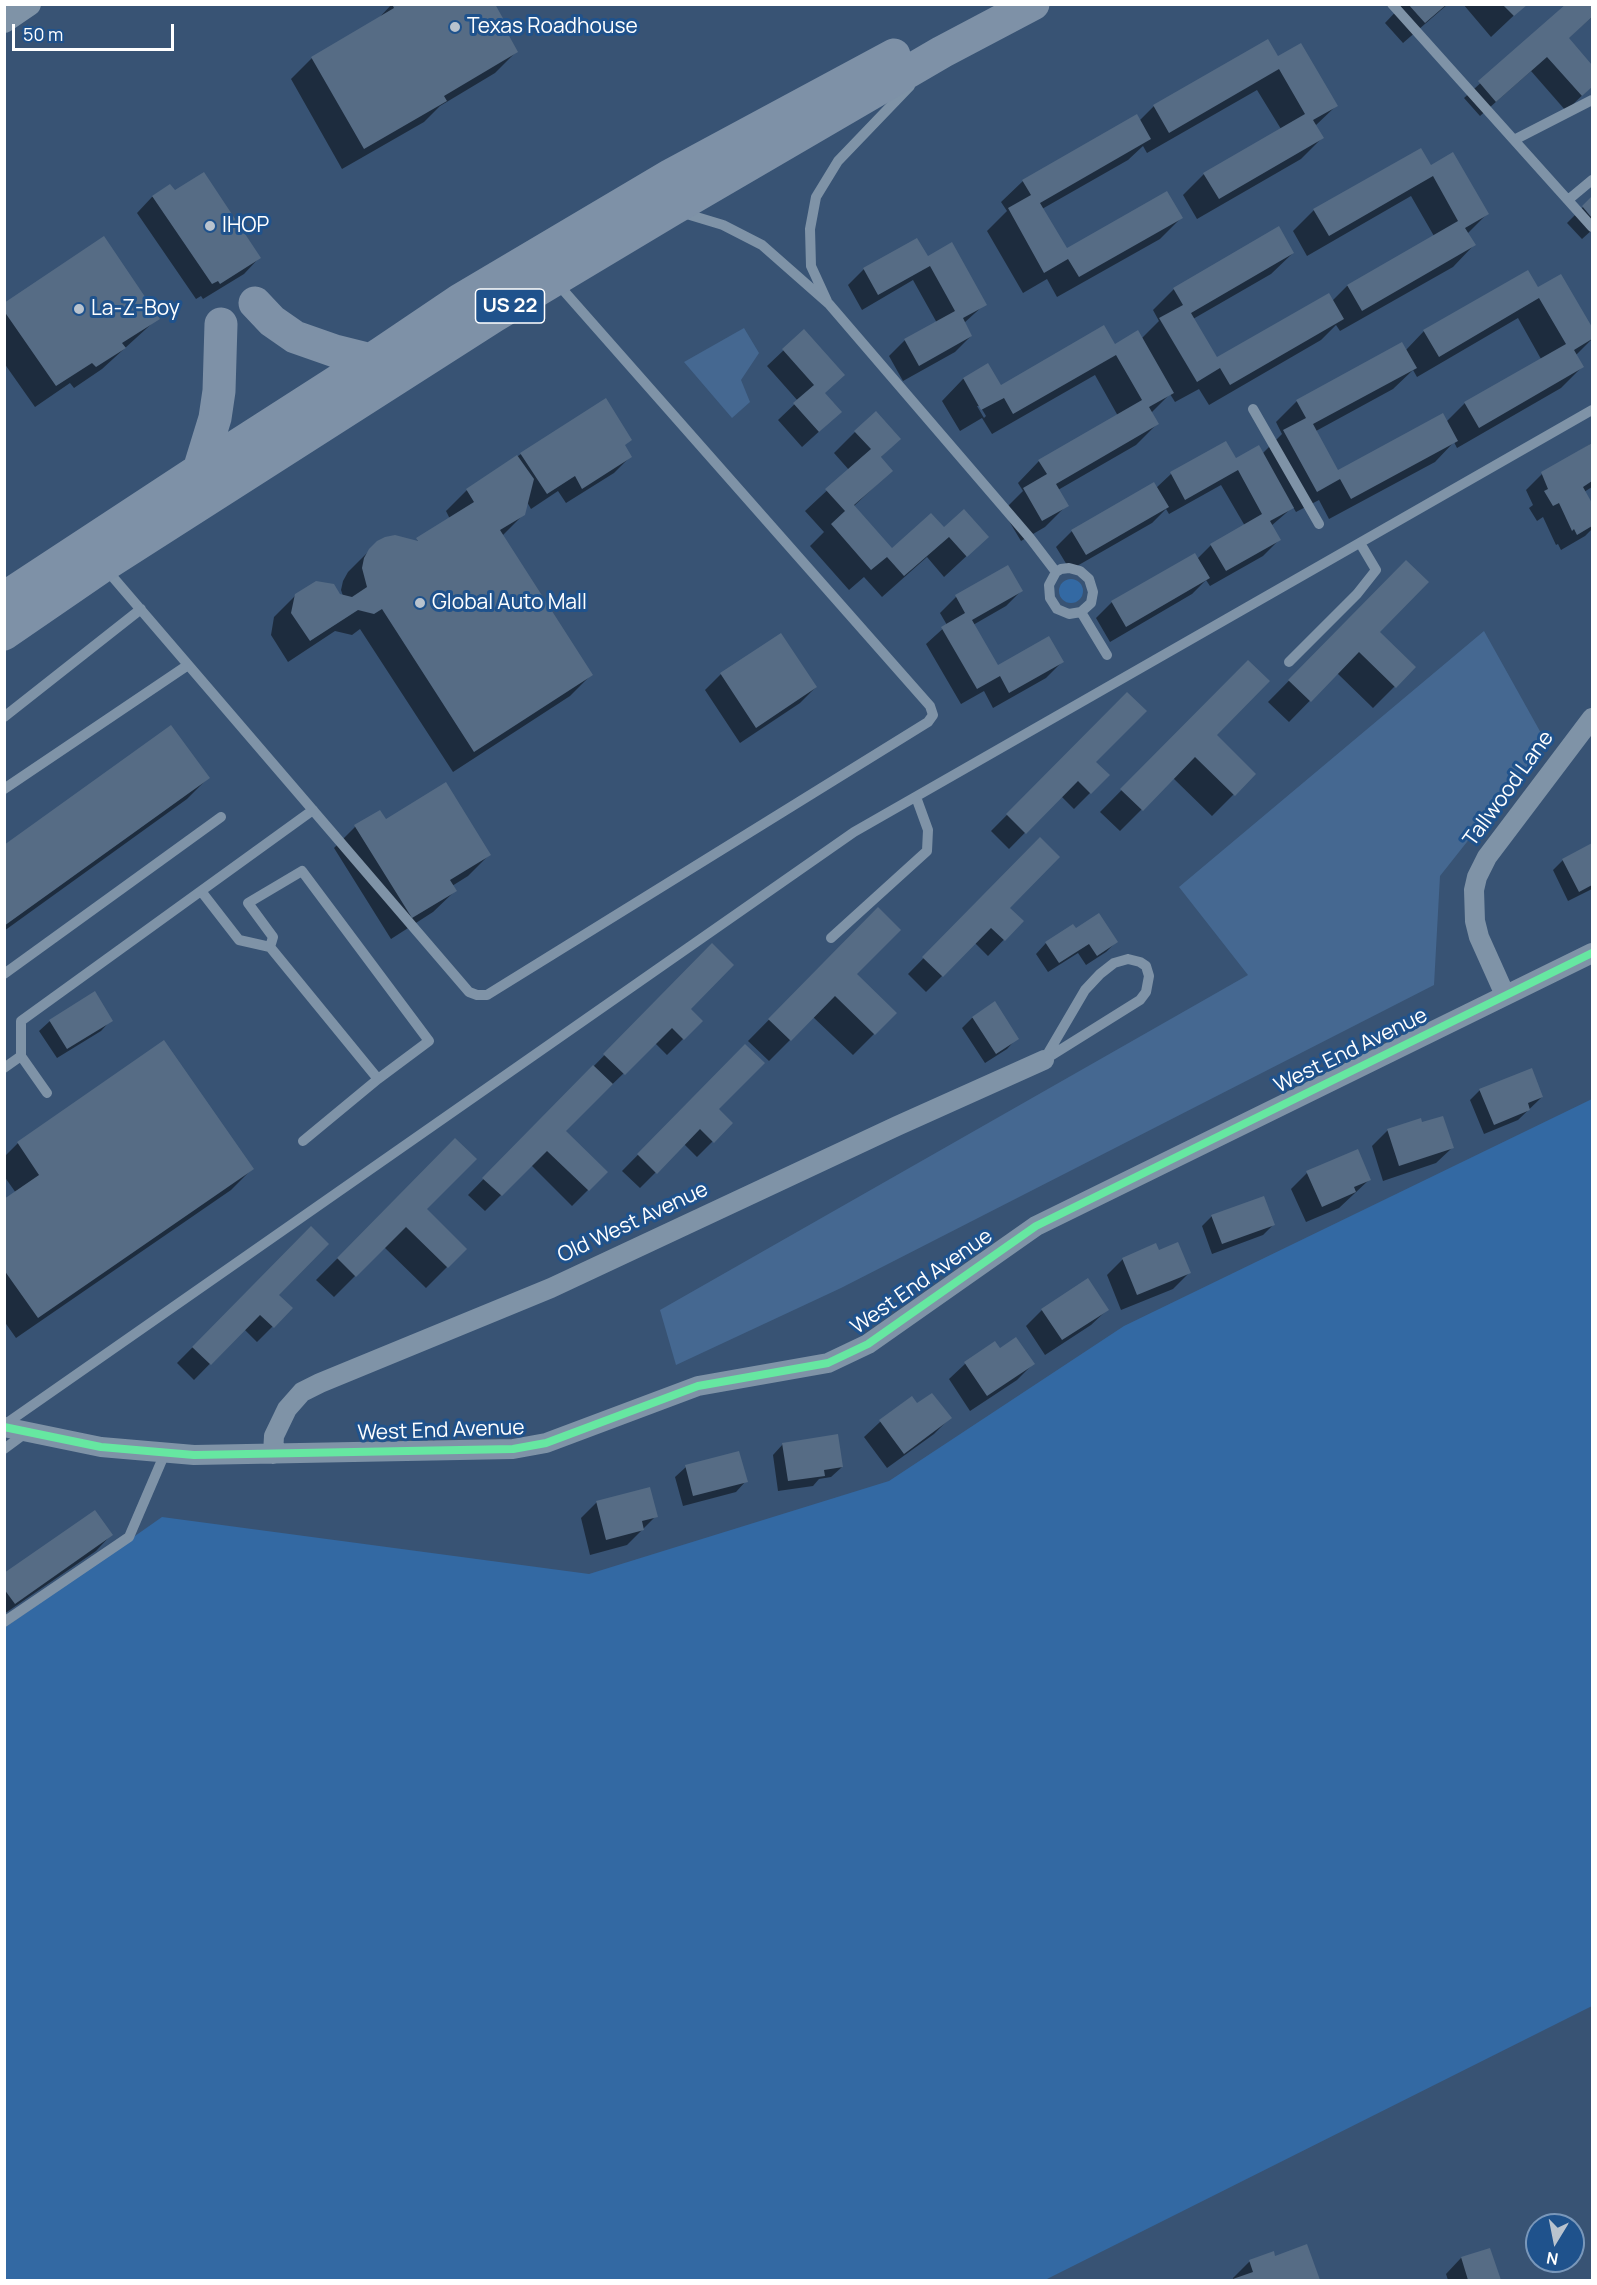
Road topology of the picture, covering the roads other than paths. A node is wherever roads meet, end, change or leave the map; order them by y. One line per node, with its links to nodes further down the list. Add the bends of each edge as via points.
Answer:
1 (29, 4): 5 (street)
2 (988, 4): 17 (highway, US 22, via 671,175 460,300)
3 (1033, 4): 6 (highway, US 22)
4 (1392, 4): 8 (lane)
5 (4, 21)
6 (942, 52): 11 (highway, US 22); 15 (lane, via 838,161 816,196 810,229 811,266)
7 (1593, 100): 8 (lane)
8 (1514, 140): 10 (lane)
9 (1593, 180): 10 (lane)
10 (1568, 200): 12 (lane)
11 (671, 210): 13 (highway, US 22); 15 (lane, via 723,225 762,245)
12 (1593, 228)
13 (554, 280): 23 (highway, US 22); 36 (lane, via 930,706 933,715 928,722 486,995 469,992)
14 (255, 303): 17 (highway, via 295,338)
15 (829, 304): 24 (lane)
16 (221, 324): 20 (highway, via 215,418)
17 (370, 360): 20 (highway, US 22)
18 (1252, 409): 21 (lane)
19 (1593, 410): 22 (lane)
20 (199, 470): 25 (highway, US 22)
21 (1318, 524)
22 (1359, 543): 30 (lane, via 1376,570); 35 (lane)
23 (103, 566): 26 (lane); 28 (highway, US 22)
24 (1056, 572): 27 (lane, via 1049,585 1056,609 1069,614); 27 (lane, via 1069,568 1089,579 1091,603)
25 (9, 593)
26 (141, 609): 31 (lane); 32 (lane)
27 (1082, 612): 29 (lane)
28 (4, 634)
29 (1107, 655)
30 (1289, 662)
31 (188, 665): 34 (lane); 36 (lane)
32 (4, 717)
33 (1593, 718): 43 (street, Tallwood Lane, via 1487,857 1477,877 1475,921)
34 (4, 789)
35 (916, 797): 39 (lane, via 928,830 927,851); 50 (lane, via 854,832)
36 (313, 810): 38 (lane)
37 (221, 817): 42 (lane)
38 (201, 891): 40 (lane, via 239,940); 44 (lane, via 21,1021)
39 (831, 938)
40 (270, 947): 47 (lane); 47 (lane, via 273,937 248,903 302,871 429,1041)
41 (1593, 953): 43 (street, West End Avenue)
42 (4, 974)
43 (1505, 995): 54 (street, West End Avenue, via 1036,1226 868,1344 828,1363 698,1386 546,1443 513,1449)
44 (21, 1056): 46 (lane); 48 (lane)
45 (1044, 1060): 45 (lane, via 1140,1000 1149,985 1146,966 1128,959 1114,963 1100,974 1085,990); 54 (street, Old West Avenue, via 550,1288 302,1392 287,1409 274,1436)
46 (4, 1068)
47 (378, 1079): 49 (lane)
48 (47, 1093)
49 (303, 1141)
50 (4, 1426): 51 (street, West End Avenue)
51 (27, 1432): 52 (lane); 53 (street, West End Avenue, via 101,1447)
52 (4, 1449)
53 (165, 1453): 54 (street, West End Avenue); 55 (lane, via 129,1537)
54 (273, 1454)
55 (4, 1622)

